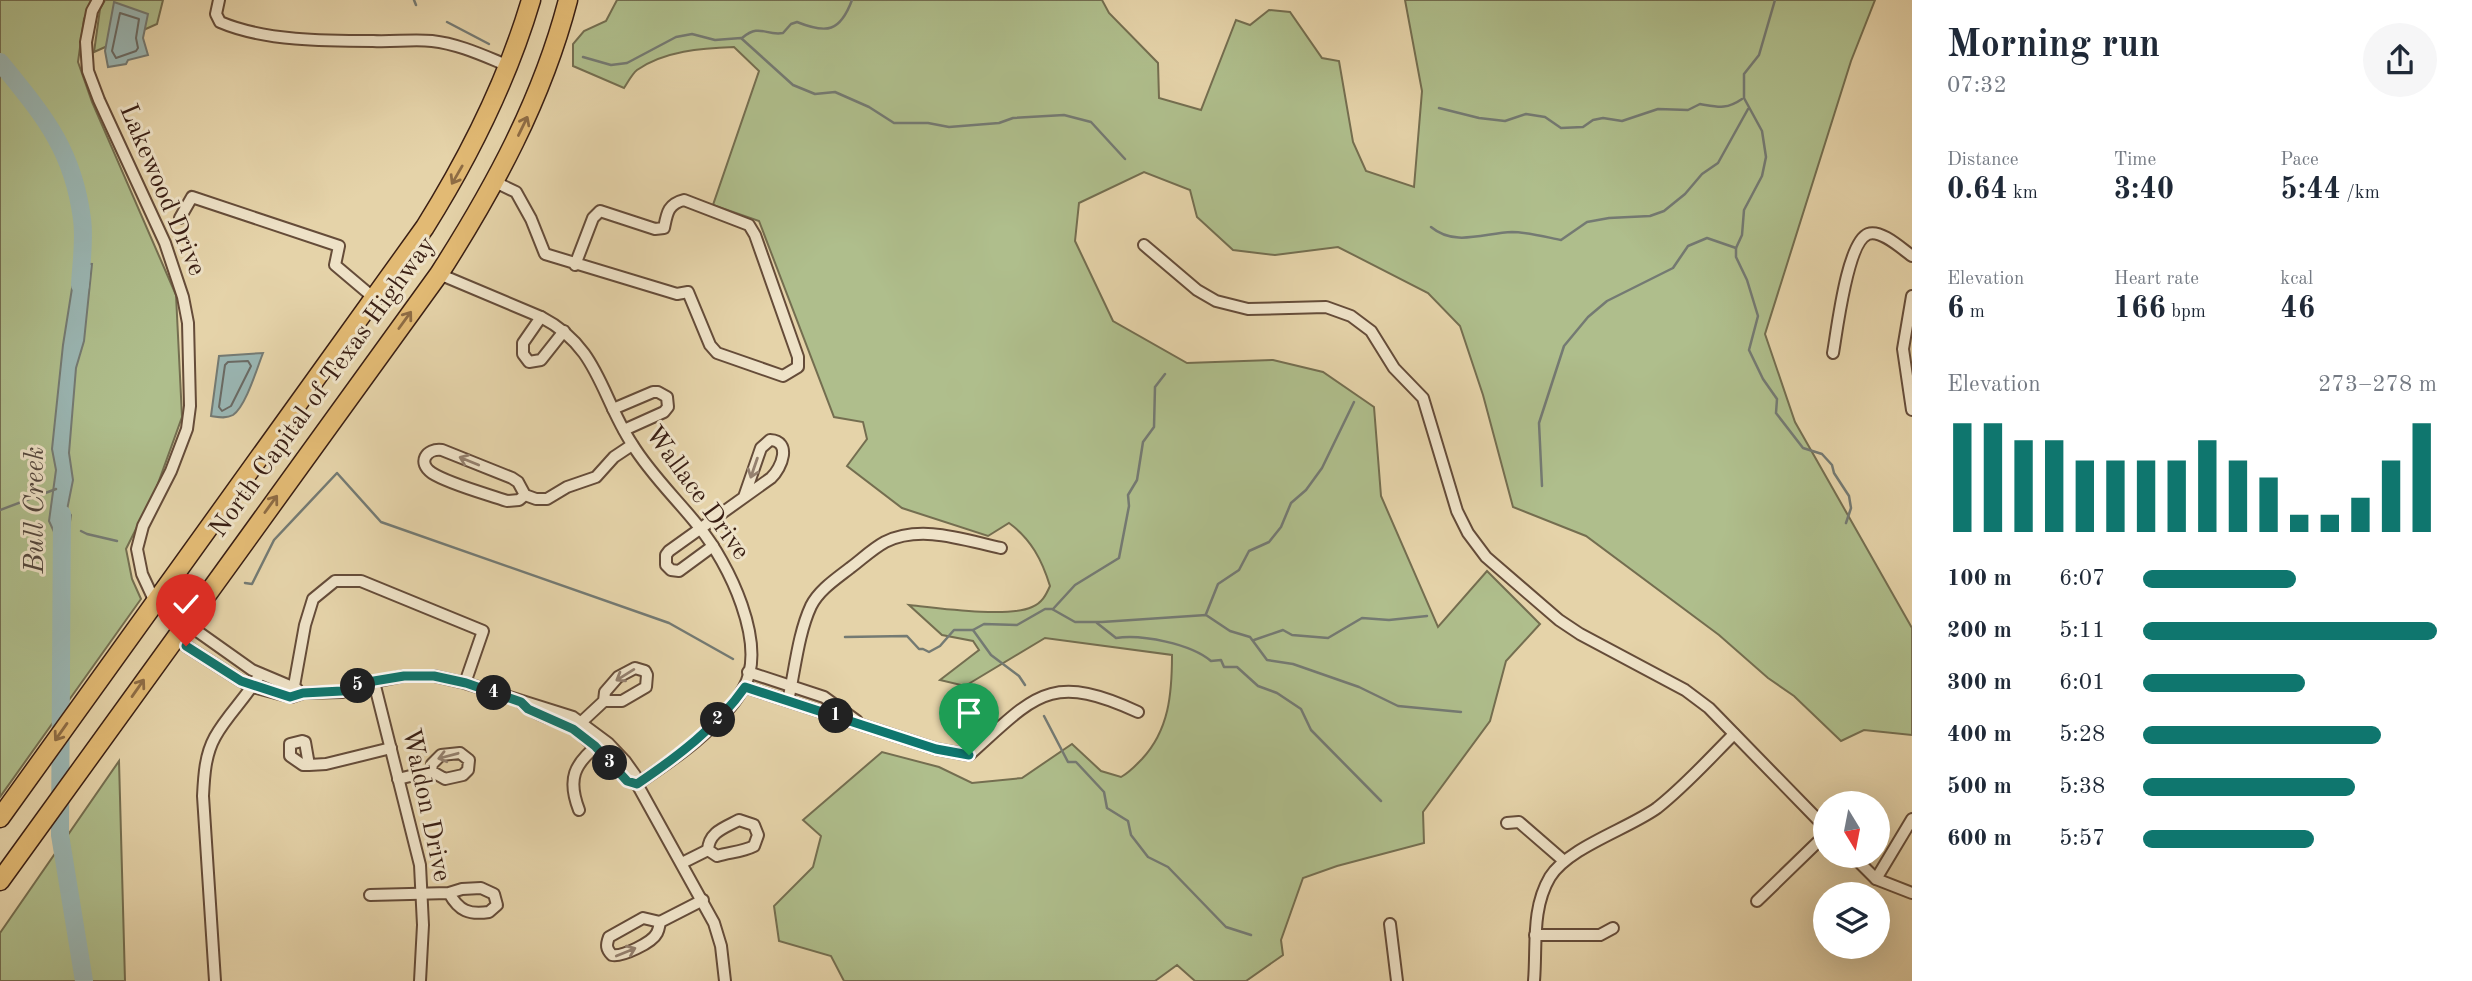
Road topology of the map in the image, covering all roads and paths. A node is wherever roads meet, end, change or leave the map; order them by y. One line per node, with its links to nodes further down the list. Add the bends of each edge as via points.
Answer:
1 (98, 0): 26 (street, Lakewood Drive, via 86,42 88,71 165,243 188,323 187,429 137,549)
2 (219, 0): 5 (street, via 216,14 220,22 233,27 278,36 453,44)
3 (531, 0): 5 (highway, North Capital of Texas Highway)
4 (568, 0): 6 (highway, North Capital of Texas Highway, one-way to 4, via 531,109)
5 (509, 66): 13 (highway, North Capital of Texas Highway, one-way to 13, via 477,139 444,197)
6 (495, 182): 10 (street, via 516,192 545,254); 11 (highway, North Capital of Texas Highway)
7 (180, 218): 13 (street, via 192,197 339,246 335,265)
8 (1144, 245): 41 (street, via 1216,301 1248,309 1326,307 1351,316 1371,331 1394,368 1423,398 1457,511 1486,557 1580,634 1685,690)
9 (1912, 256): 16 (street, via 1878,234 1869,234 1857,243)
10 (575, 265): 10 (street, via 677,294 688,292 717,353 783,376 798,367 749,225 684,200 668,210 664,228 600,211)
11 (439, 274): 14 (street, Wallace Drive); 27 (highway, North Capital of Texas Highway, one-way to 11)
12 (1912, 296): 18 (street, via 1903,349)
13 (374, 298): 26 (highway, North Capital of Texas Highway)
14 (541, 317): 15 (street, Wallace Drive); 15 (street, via 523,343 529,362 541,360)
15 (564, 331): 17 (street, Wallace Drive, via 588,357)
16 (1833, 353)
17 (613, 409): 19 (street, Wallace Drive); 19 (street, via 653,392 667,397 664,412)
18 (1912, 410)
19 (624, 430): 20 (street, Wallace Drive)
20 (632, 445): 21 (street, via 596,477 547,499); 23 (street, Wallace Drive)
21 (525, 495): 21 (street, one-way to 21, via 512,478 442,450 434,449 424,458 435,475 507,501)
22 (744, 497): 22 (street, one-way to 22, via 775,474 784,451 778,441 770,440 761,448); 23 (street)
23 (701, 528): 24 (street, Wallace Drive); 24 (street, via 669,551 666,565 679,571)
24 (713, 546): 28 (street, Wallace Drive, via 737,589 752,655)
25 (1001, 548): 32 (street, via 940,534 916,534 881,544 826,587 813,603)
26 (155, 602): 27 (street, Lakewood Drive); 50 (highway, North Capital of Texas Highway, one-way to 50)
27 (181, 629): 29 (street, Lakewood Drive, via 197,631); 33 (street, Lakewood Drive, via 186,646); 59 (highway, North Capital of Texas Highway, one-way to 27)
28 (748, 672): 32 (street); 34 (street, Wallace Drive)
29 (260, 674): 33 (street); 35 (street, Lakewood Drive)
30 (374, 681): 31 (street, Lakewood Drive, via 434,676); 35 (street, Lakewood Drive, via 342,691); 43 (street, Waldon Drive)
31 (466, 683): 35 (street, via 483,631 361,581 335,581 313,599 305,625); 40 (street, Lakewood Drive, via 573,717)
32 (791, 686): 37 (street); 39 (street, via 824,697)
33 (253, 687): 35 (street, Lakewood Drive, via 290,697); 70 (street, via 215,737 204,773)
34 (745, 687): 37 (street); 47 (street, Wallace Drive, via 682,753)
35 (298, 690)
36 (604, 701): 40 (street)
37 (788, 701): 39 (street)
38 (1138, 712): 39 (street, via 1081,692 1041,696 969,755)
39 (862, 725)
40 (577, 726): 42 (street, Lakewood Drive)
41 (1734, 734): 49 (street); 55 (street, via 1655,809)
42 (599, 743): 47 (street, Lakewood Drive, via 625,761); 48 (street, via 573,777 572,792)
43 (391, 748): 44 (street); 46 (street, Waldon Drive)
44 (309, 765)
45 (431, 771): 46 (street)
46 (398, 779): 62 (street, Waldon Drive, via 417,848)
47 (637, 784): 56 (street, Lakewood Drive)
48 (579, 810)
49 (1813, 815)
50 (0, 818)
51 (1912, 819): 58 (street)
52 (1507, 822): 55 (street, via 1519,822)
53 (1813, 847): 65 (street)
54 (708, 850): 54 (street, via 717,856 740,853 754,846 758,832 751,823 738,820 713,834); 56 (street)
55 (1564, 861): 69 (street, via 1542,894)
56 (682, 863): 64 (street, Lakewood Drive)
57 (1866, 868): 58 (street)
58 (1876, 878): 61 (street)
59 (0, 881)
60 (449, 893): 62 (street)
61 (1912, 893)
62 (423, 894): 63 (street); 71 (street, Waldon Drive)
63 (370, 895)
64 (703, 900): 66 (street); 72 (street, Lakewood Drive, via 721,946)
65 (1757, 901)
66 (660, 922): 66 (street, one-way to 66, via 643,918 609,937 608,952 622,956 653,938)
67 (1390, 924): 73 (street)
68 (1613, 928): 69 (street, via 1600,935)
69 (1535, 935): 74 (street)
70 (215, 981)
71 (420, 981)
72 (725, 981)
73 (1397, 981)
74 (1534, 981)

